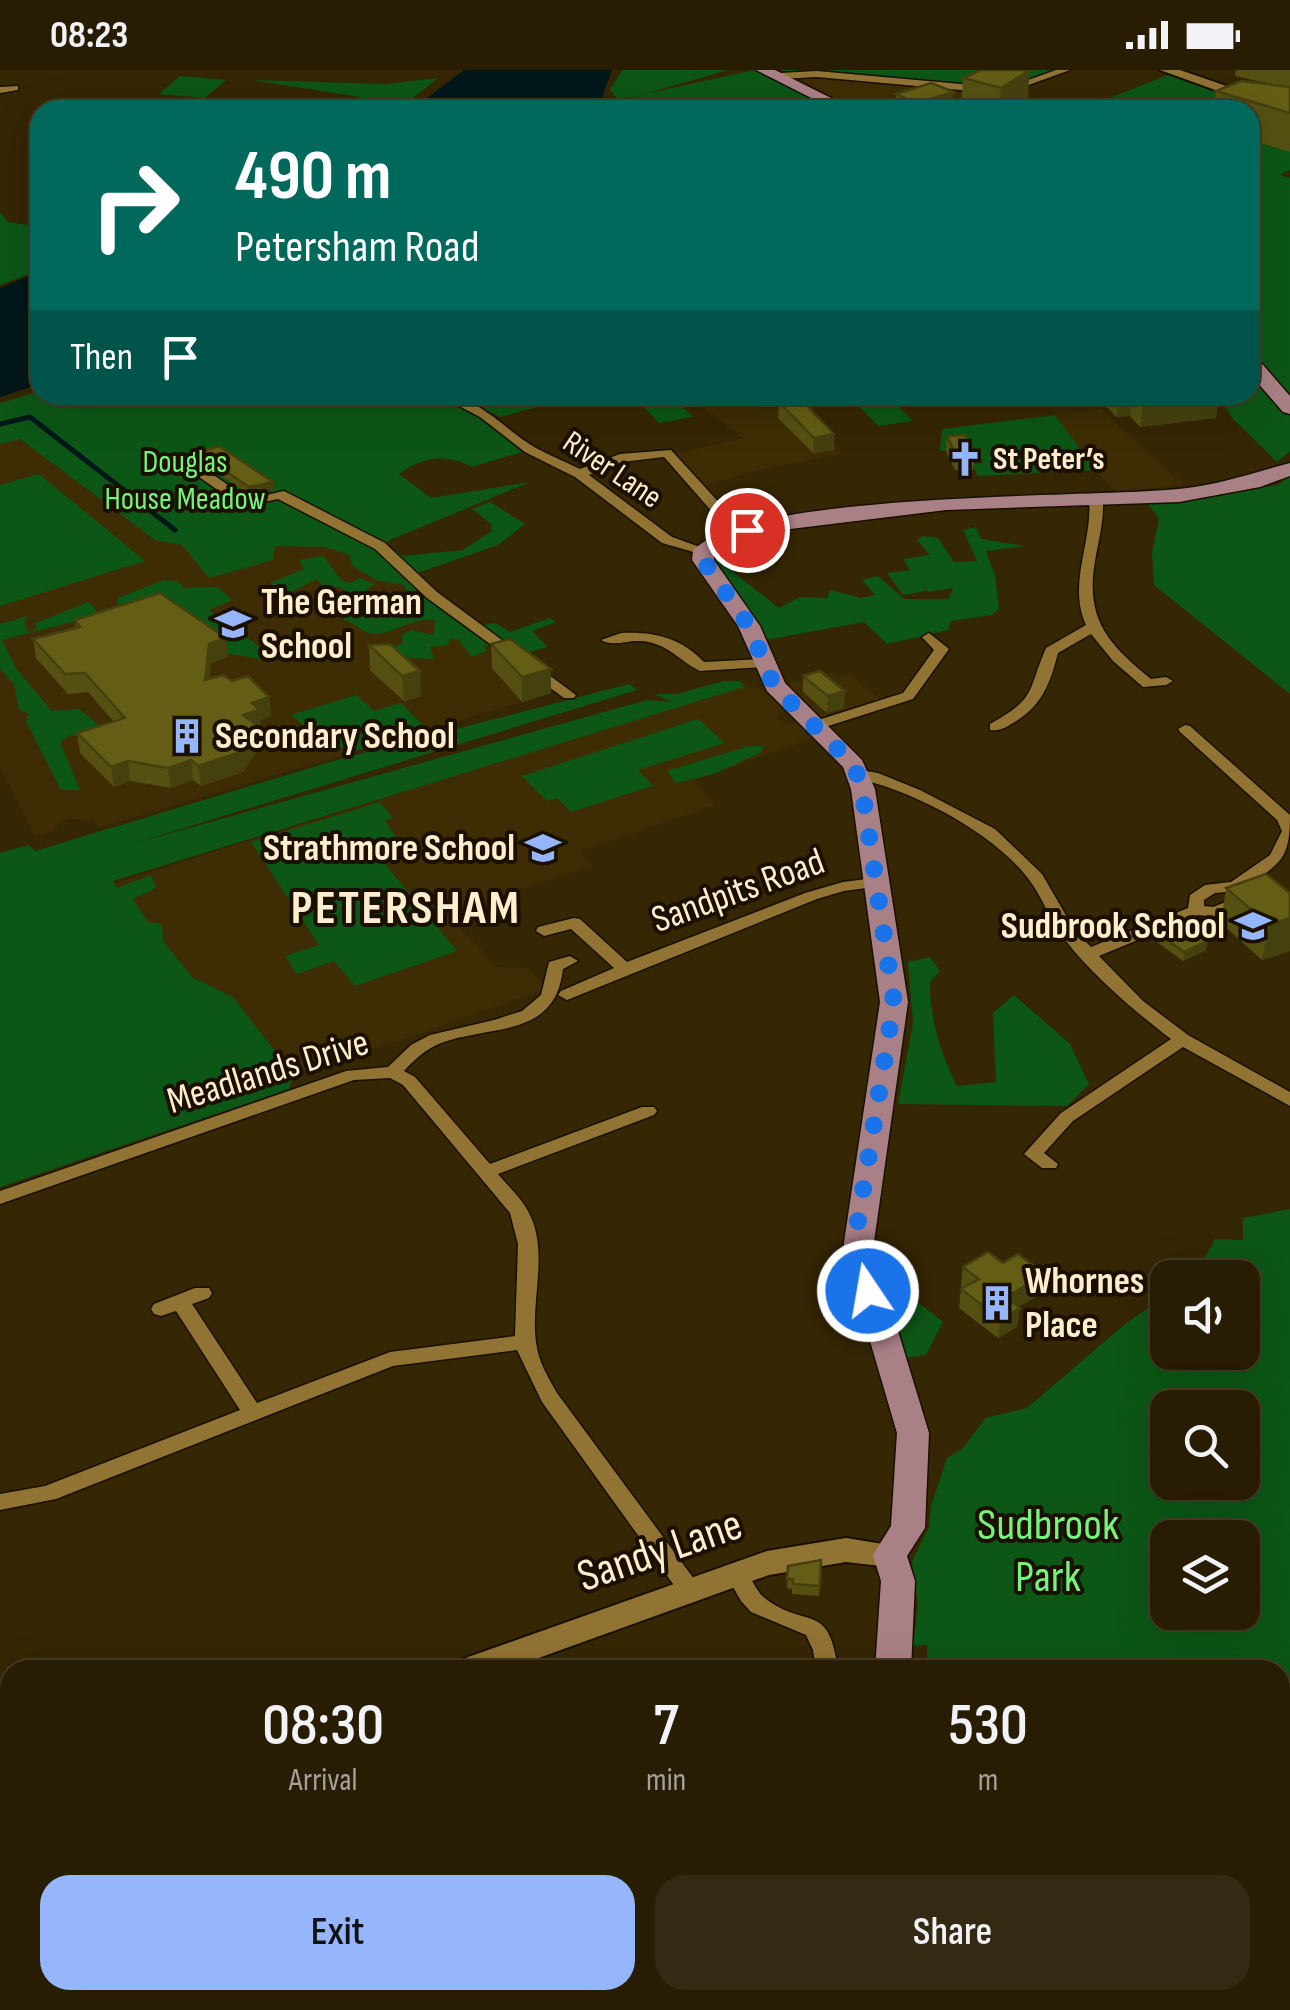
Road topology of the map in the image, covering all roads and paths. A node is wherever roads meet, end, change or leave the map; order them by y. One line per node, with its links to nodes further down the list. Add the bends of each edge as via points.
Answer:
1 (1064, 70): 3 (street, via 1011,89)
2 (1166, 70): 7 (street)
3 (772, 73): 6 (main road)
4 (15, 88): 5 (street)
5 (0, 90)
6 (827, 100)
7 (1252, 100)
8 (1260, 102): 9 (street)
9 (1290, 110)
10 (1260, 373): 11 (main road)
11 (1286, 401)
12 (465, 405): 15 (street, River Lane)
13 (196, 461): 25 (street, via 248,504 279,494 380,546 432,594)
14 (1290, 469): 16 (main road, via 1228,487)
15 (580, 474): 17 (street, via 620,458 667,453); 18 (street, River Lane, via 667,540)
16 (1096, 499): 18 (main road, via 959,503 766,526 729,535); 19 (street, via 1084,582)
17 (719, 511)
18 (704, 551): 22 (main road, via 703,560 749,626)
19 (1090, 628): 24 (street, via 1142,686); 27 (street, via 1052,651 1044,690 1032,706)
20 (930, 636): 26 (street, via 942,649 910,694)
21 (608, 640): 22 (street, via 628,629 667,640 700,667)
22 (765, 668): 23 (street); 26 (main road, via 778,690)
23 (714, 679)
24 (1166, 681)
25 (569, 696)
26 (818, 726): 29 (main road)
27 (995, 727)
28 (1185, 729): 30 (street, via 1284,818)
29 (860, 776): 31 (main road); 33 (street, via 962,814 1000,841 1036,877)
30 (1290, 832): 33 (street, via 1276,858 1236,886 1228,909 1196,910)
31 (875, 882): 35 (street, Sandpits Road, via 852,884); 48 (main road, via 893,1014 858,1249 914,1444 908,1528)
32 (544, 932): 35 (street, Sandpits Road, via 574,923)
33 (1088, 955): 37 (street)
34 (570, 962): 38 (street, Meadlands Drive, via 555,966 547,1000 489,1029 432,1040)
35 (624, 968): 36 (street, Sandpits Road)
36 (567, 995)
37 (1182, 1040): 39 (street); 41 (street, via 1066,1116 1032,1154)
38 (393, 1072): 42 (street); 43 (street, Meadlands Drive, via 335,1080)
39 (1290, 1100)
40 (649, 1111): 42 (street)
41 (1049, 1164)
42 (488, 1172): 45 (street, via 529,1231)
43 (0, 1198)
44 (202, 1293): 46 (street, via 170,1305)
45 (526, 1342): 46 (street, via 390,1359); 50 (street, via 549,1397)
46 (253, 1414): 47 (street, via 48,1492)
47 (0, 1502)
48 (890, 1555): 49 (street, Sandy Lane, via 830,1552); 53 (main road, via 898,1581)
49 (736, 1572): 50 (street, Sandy Lane); 52 (street, via 763,1608 812,1625 825,1641)
50 (688, 1589): 51 (street, Sandy Lane)
51 (495, 1660)
52 (826, 1660)
53 (894, 1660)

